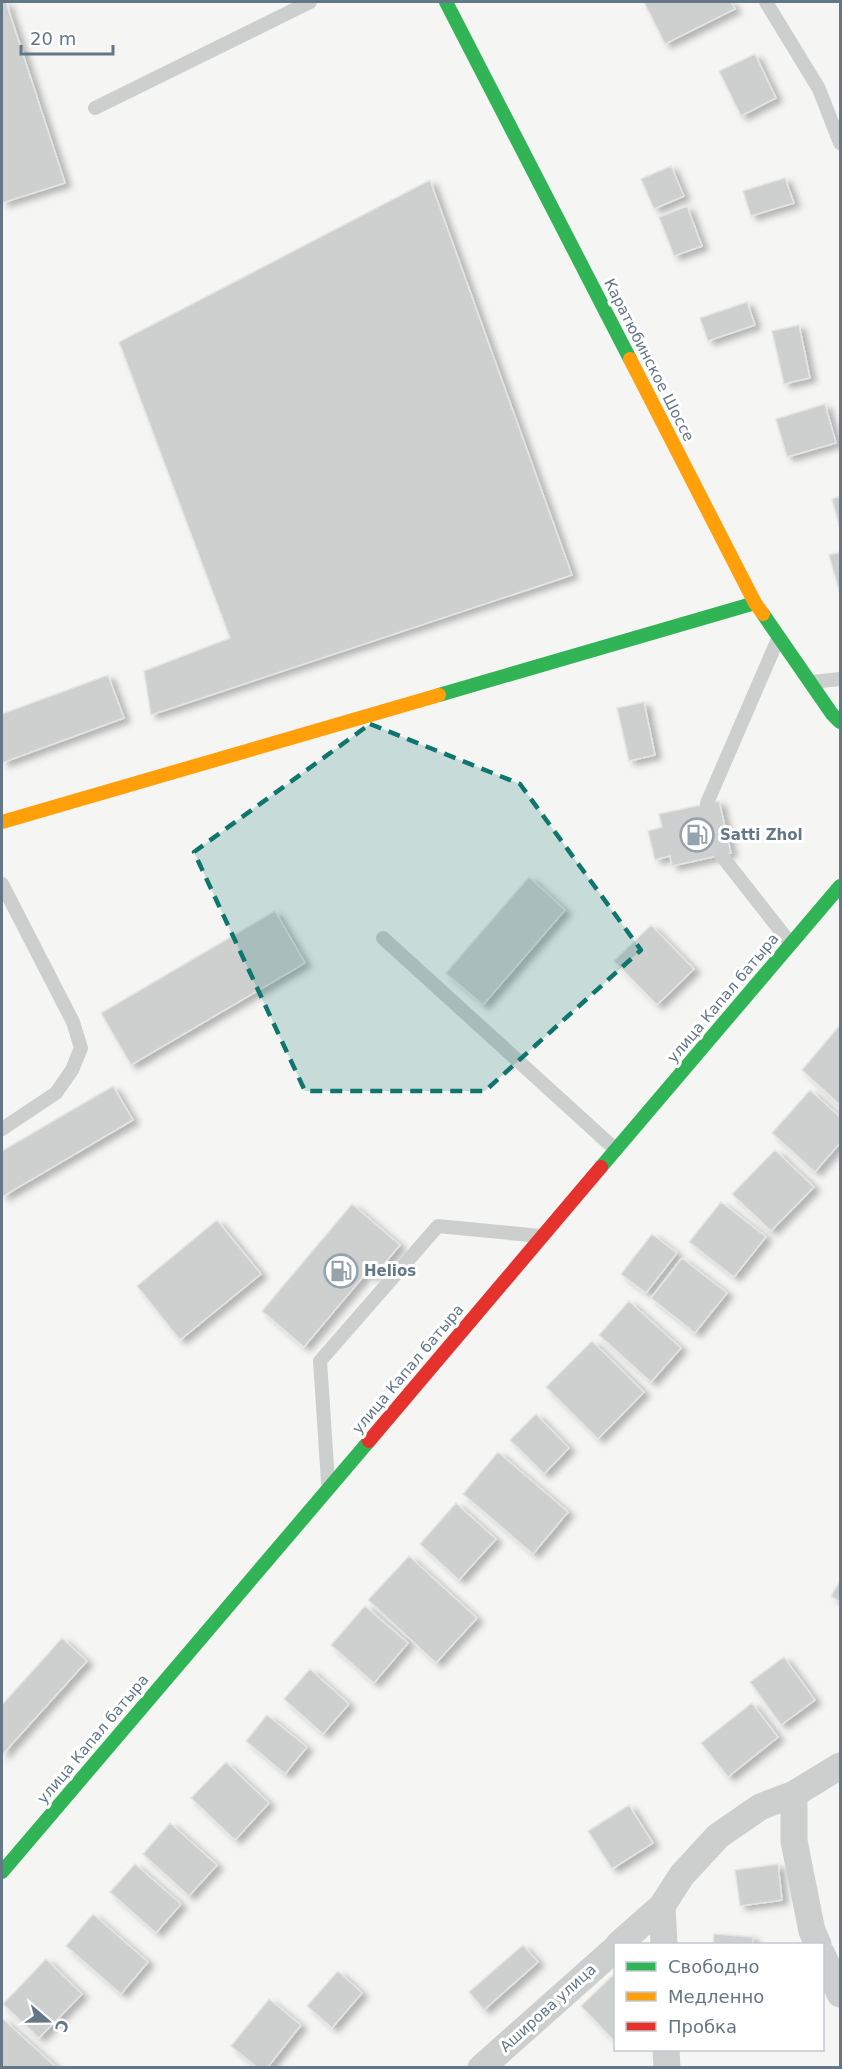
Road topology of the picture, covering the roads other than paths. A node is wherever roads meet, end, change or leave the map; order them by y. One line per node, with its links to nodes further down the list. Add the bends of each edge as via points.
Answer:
1 (310, 2): 4 (lane)
2 (766, 2): 5 (lane, via 819,89)
3 (452, 4): 6 (street, Каратюбинское Шоссе)
4 (95, 108)
5 (840, 143)
6 (755, 603): 7 (street, Каратюбинское Шоссе); 12 (street)
7 (779, 637): 9 (street, Каратюбинское Шоссе); 11 (lane)
8 (840, 679): 9 (lane)
9 (810, 683): 10 (street, Каратюбинское Шоссе)
10 (840, 722)
11 (707, 803)
12 (2, 822)
13 (721, 855): 17 (lane)
14 (2, 884): 18 (lane, via 73,1022 81,1047 72,1070 56,1093)
15 (840, 886): 17 (street, улица Капал батыра)
16 (383, 939): 19 (lane)
17 (791, 944): 19 (street, улица Капал батыра)
18 (2, 1129)
19 (616, 1150): 20 (street, улица Капал батыра)
20 (542, 1237): 21 (street, улица Капал батыра); 21 (lane, via 438,1226 320,1361)
21 (329, 1488): 24 (street, улица Капал батыра)
22 (840, 1766): 23 (street)
23 (794, 1794): 25 (street, via 760,1808 718,1836 682,1875); 28 (street, via 794,1841)
24 (2, 1872)
25 (662, 1906): 26 (street); 27 (street)
26 (620, 1943)
27 (664, 1943)
28 (818, 1943)
29 (614, 1949): 33 (street, Аширова улица)
30 (824, 1958): 31 (street)
31 (840, 1994)
32 (666, 2051): 34 (street)
33 (482, 2067)
34 (667, 2067)

